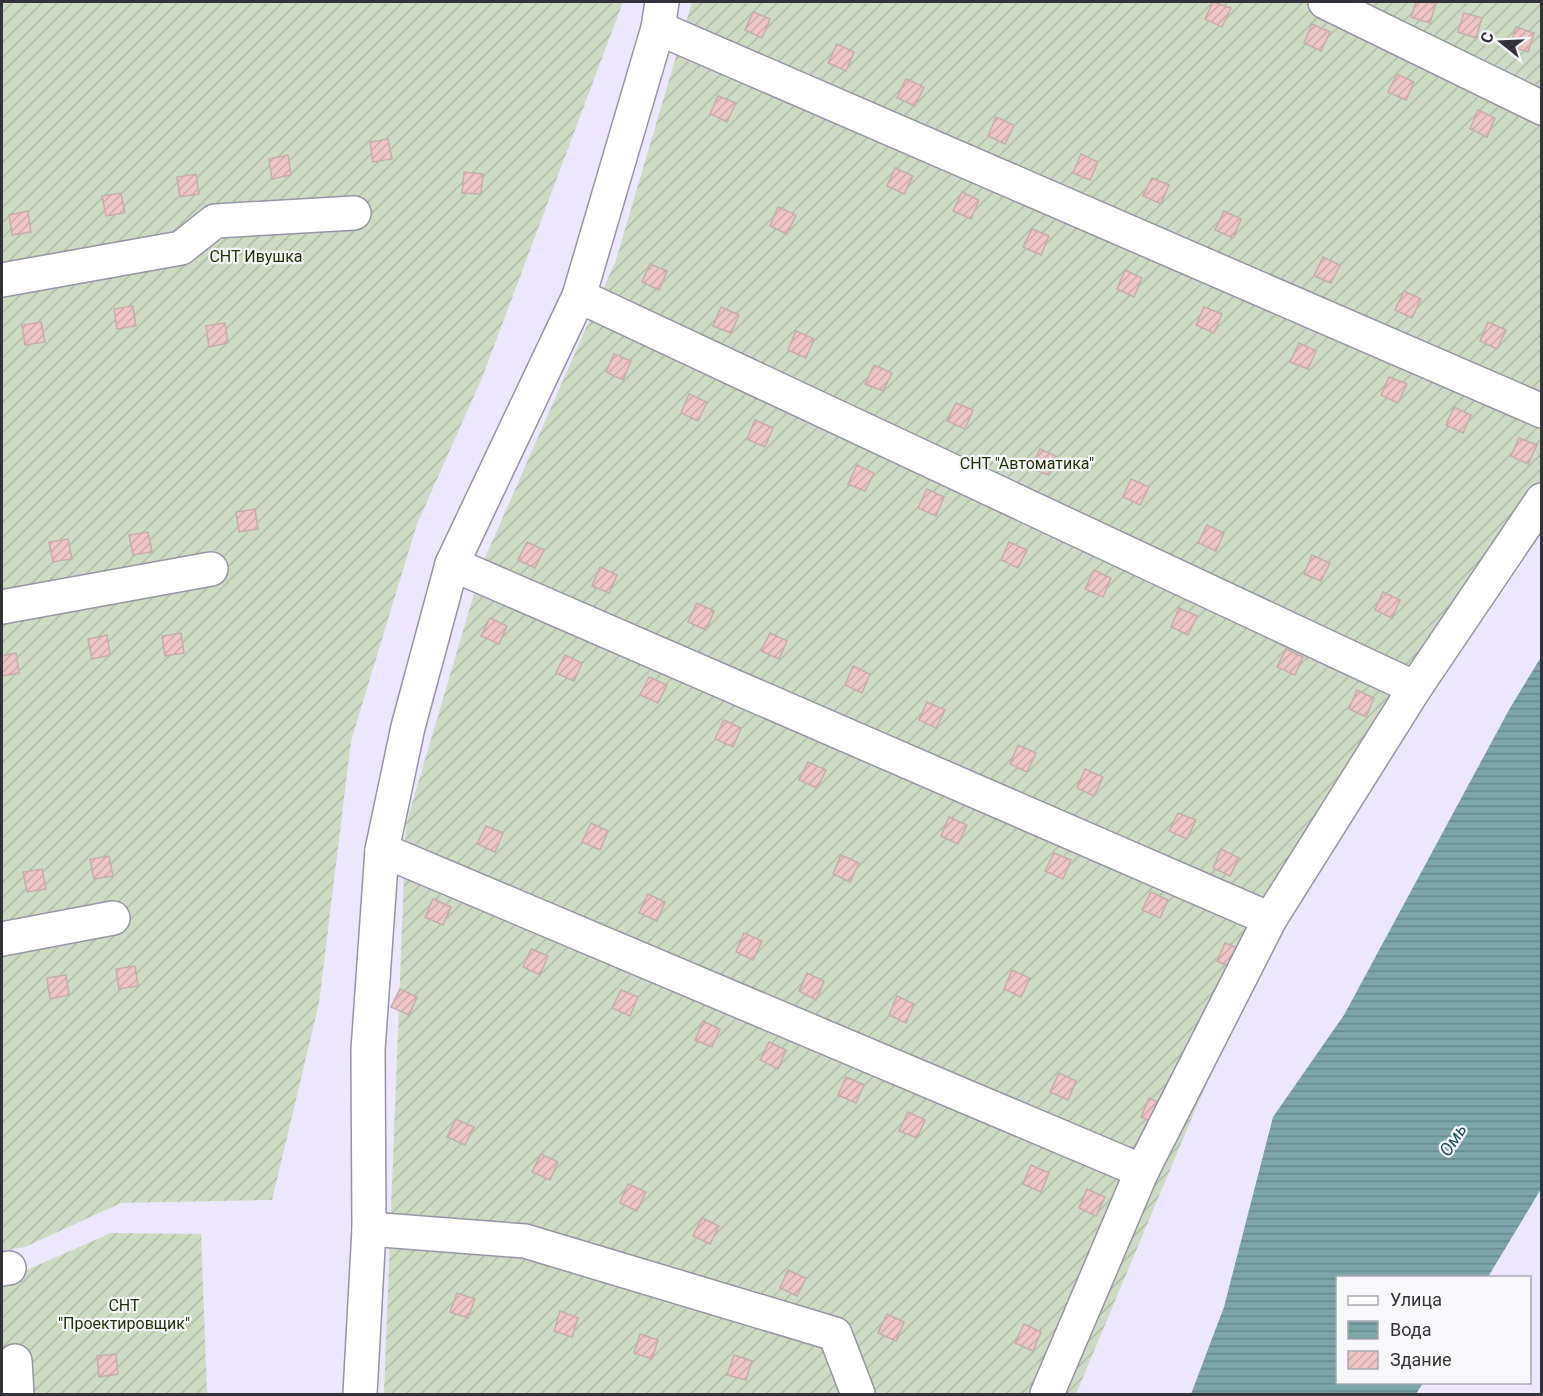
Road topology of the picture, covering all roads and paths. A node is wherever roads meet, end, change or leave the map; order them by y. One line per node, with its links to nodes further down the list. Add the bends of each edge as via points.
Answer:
1 (1325, 2): 3 (street)
2 (660, 15): 6 (street); 7 (street)
3 (1542, 108)
4 (354, 213): 5 (street, via 215,221 181,248)
5 (2, 280)
6 (579, 296): 9 (street); 12 (street)
7 (1542, 411)
8 (1542, 500): 12 (street)
9 (452, 564): 13 (street, via 408,727); 15 (street)
10 (211, 569): 11 (street)
11 (2, 607)
12 (1415, 688): 15 (street)
13 (382, 850): 17 (street); 18 (street, via 368,1050)
14 (113, 918): 16 (street)
15 (1270, 919): 17 (street)
16 (2, 939)
17 (1142, 1171): 23 (street)
18 (369, 1229): 21 (street); 22 (street, via 525,1241 835,1334)
19 (15, 1361): 20 (street)
20 (17, 1395)
21 (360, 1395)
22 (858, 1395)
23 (1047, 1395)

